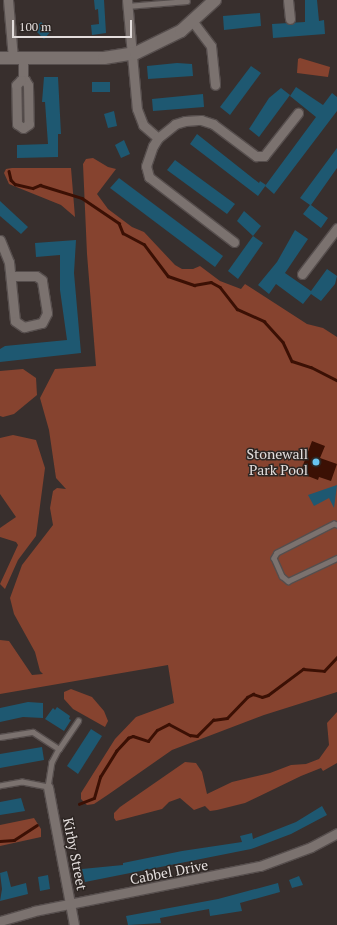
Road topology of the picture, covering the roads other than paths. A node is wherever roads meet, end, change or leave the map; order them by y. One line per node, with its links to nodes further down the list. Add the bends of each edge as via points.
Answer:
1 (8, 0): 10 (street)
2 (215, 0): 7 (main road)
3 (288, 0): 6 (street)
4 (187, 1): 5 (lane)
5 (127, 3): 8 (street)
6 (290, 19)
7 (193, 22): 8 (main road, via 165,41); 12 (street, via 210,46)
8 (131, 54): 10 (main road, via 104,58); 14 (street, via 133,89 139,118)
9 (0, 58): 10 (main road)
10 (18, 58): 11 (street)
11 (23, 80)
12 (215, 85)
13 (298, 114): 14 (street, via 268,153 261,157 251,153 213,124 203,120 185,120 175,124)
14 (158, 138): 17 (street, via 146,166 149,177)
15 (337, 228): 18 (street)
16 (0, 240): 19 (street, via 8,255)
17 (234, 242)
18 (302, 274)
19 (11, 276): 19 (street, via 15,321 24,327 42,323 47,313 42,280 36,276)
20 (337, 526): 21 (lane, via 334,524 284,549 274,558 282,576 288,581)
21 (337, 558)
22 (78, 721): 24 (lane, Kirby Street)
23 (0, 737): 24 (lane, via 33,732)
24 (59, 749): 26 (lane, Kirby Street, via 52,762)
25 (0, 786): 26 (lane, via 22,782)
26 (48, 787): 28 (street, Kirby Street)
27 (337, 833): 28 (street, Cabbel Drive, via 305,849 260,866)
28 (70, 905): 29 (street, Cabbel Drive, via 34,911); 30 (street, Kirby Street)
29 (0, 921)
30 (74, 925)

